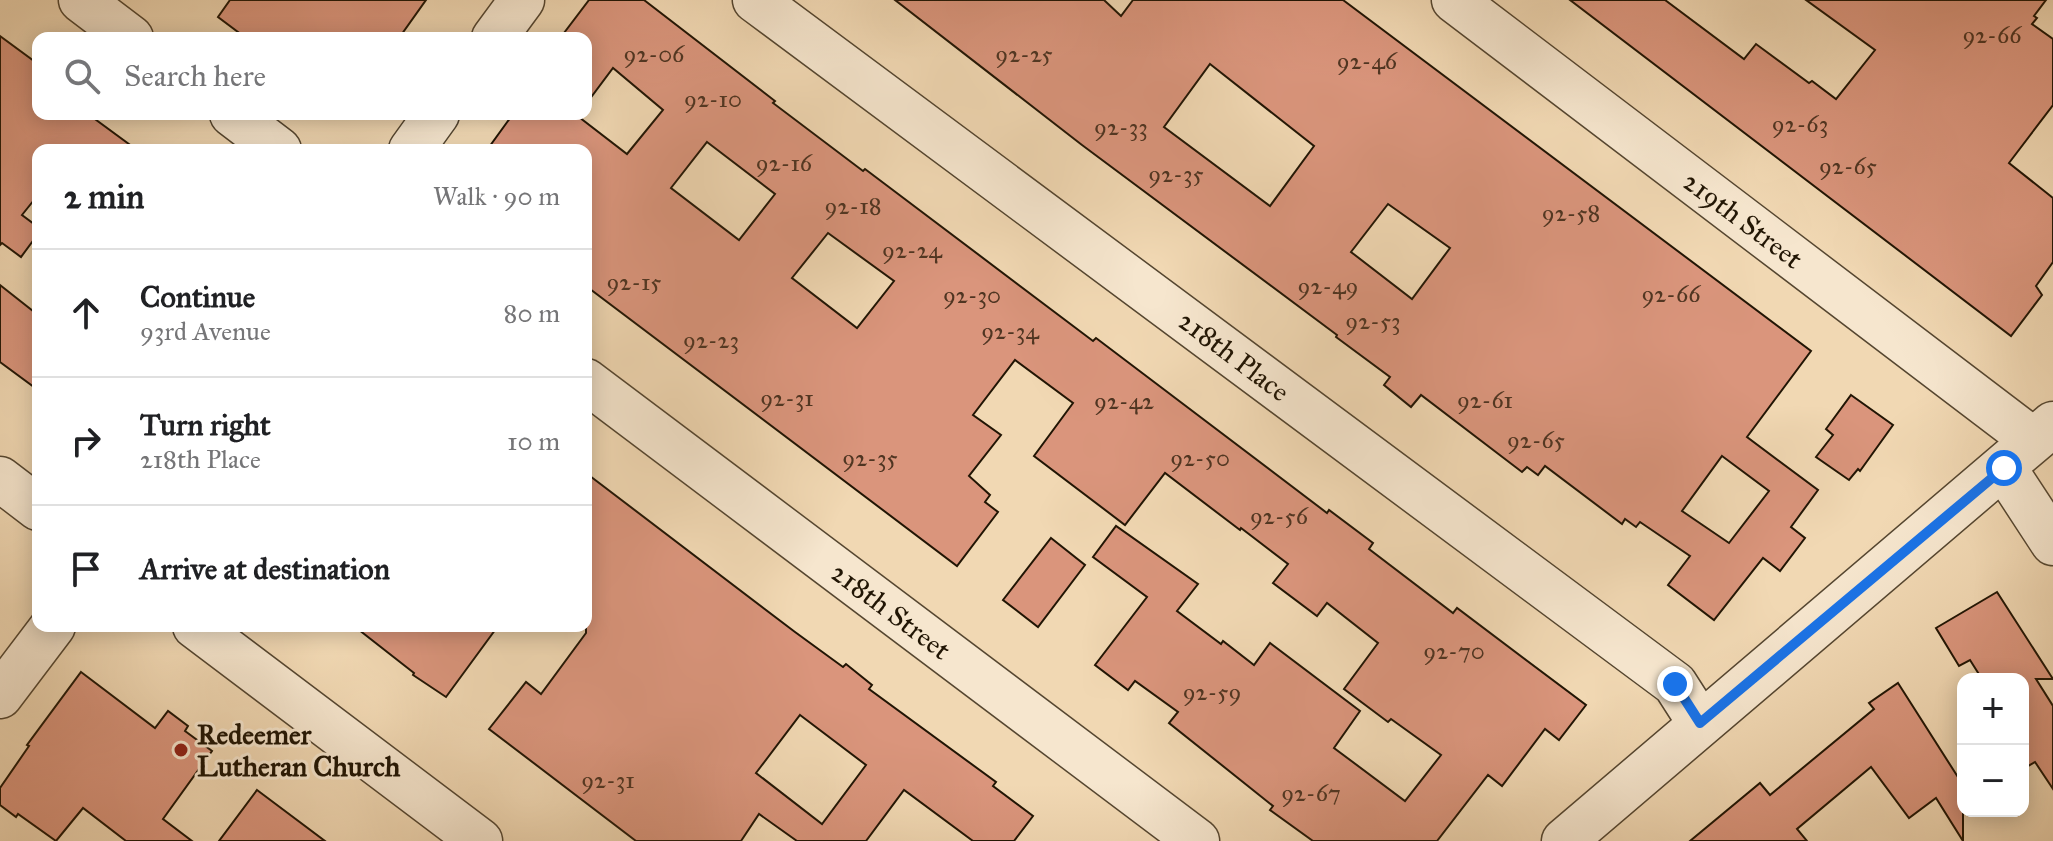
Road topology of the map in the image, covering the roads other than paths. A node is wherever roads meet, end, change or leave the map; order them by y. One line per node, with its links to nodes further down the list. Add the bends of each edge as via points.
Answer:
1 (81, 0): 5 (street)
2 (522, 0): 6 (street)
3 (755, 0): 19 (street, 218th Place, via 1675,684)
4 (1454, 0): 12 (street, 219th Street)
5 (123, 32)
6 (498, 32)
7 (240, 120): 9 (street)
8 (433, 120): 10 (street)
9 (271, 144)
10 (415, 144)
11 (592, 386): 21 (street, 218th Street)
12 (2030, 444): 15 (street, 219th Street); 19 (street)
13 (0, 479): 14 (street)
14 (32, 503)
15 (2053, 543)
16 (48, 632): 18 (street)
17 (203, 632): 20 (street)
18 (0, 696)
19 (1700, 723): 22 (street)
20 (480, 841)
21 (1197, 841)
22 (1564, 841)

